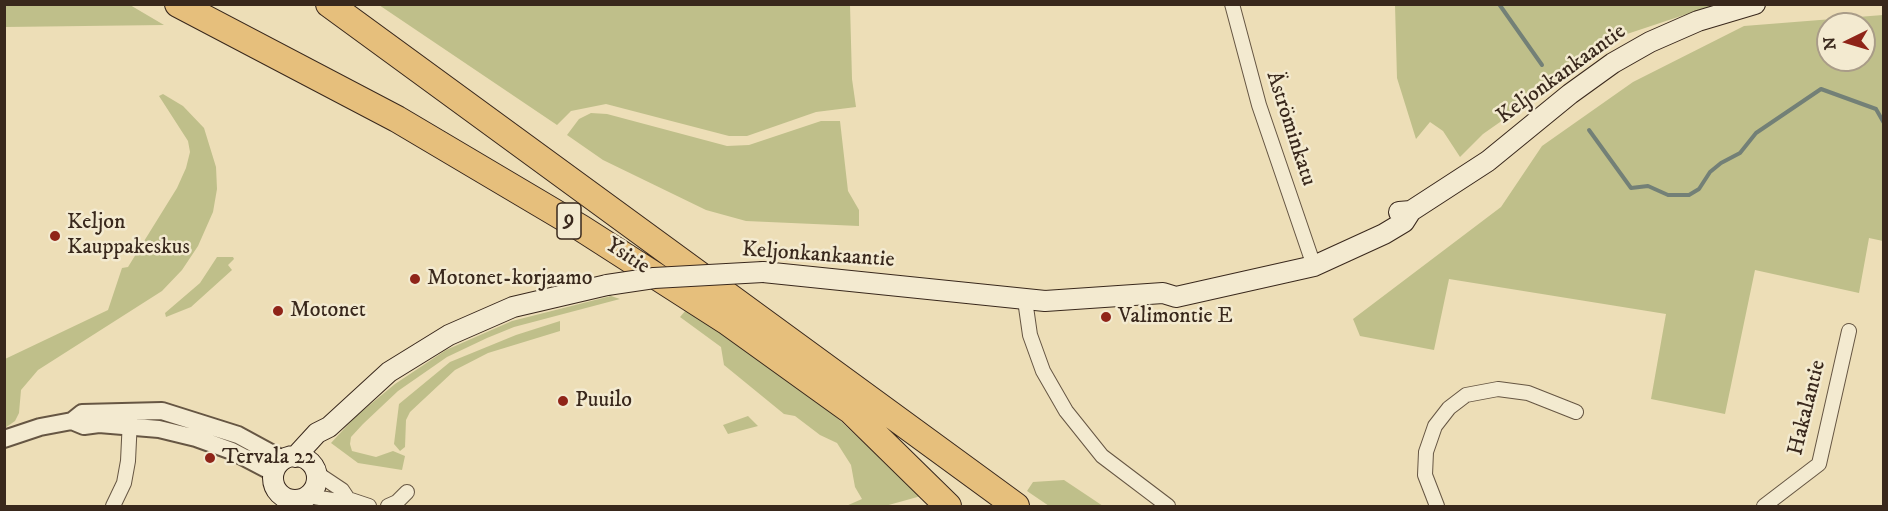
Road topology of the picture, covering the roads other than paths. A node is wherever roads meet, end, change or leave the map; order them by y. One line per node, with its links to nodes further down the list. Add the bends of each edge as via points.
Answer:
1 (178, 4): 22 (highway, Ysitie / 9, via 397,119 707,308 850,411)
2 (329, 4): 17 (highway, 9)
3 (1232, 4): 5 (street, Äströminkatu, via 1259,105)
4 (1755, 4): 5 (main road, Keljonkankaantie, via 1698,21 1613,63 1488,161 1412,211 1404,222 1384,234)
5 (1312, 260): 6 (main road, Keljonkankaantie, via 1176,297 1163,293 1106,299)
6 (1025, 300): 10 (main road, Keljonkankaantie, bridge, via 763,272 607,285 513,308 449,335 389,372); 23 (street, via 1030,334 1042,371 1066,411 1102,456)
7 (1849, 331): 25 (street, Hakalantie, via 1819,464)
8 (1576, 412): 24 (street, via 1528,393 1498,389 1466,395 1435,426 1425,452 1425,475)
9 (130, 418): 11 (street, via 82,413 72,421); 12 (street); 18 (street, via 124,483)
10 (329, 427): 12 (main road, Keljonkankaantie, via 317,433); 13 (main road, Keljonkankaantie)
11 (4, 439)
12 (282, 469): 13 (main road, via 304,459); 16 (main road, via 280,494); 19 (main road, Keljonkankaantie)
13 (314, 469): 15 (street); 16 (main road, via 316,484)
14 (406, 492): 21 (street)
15 (348, 499): 16 (street); 20 (street)
16 (295, 501)
17 (1012, 503)
18 (112, 507)
19 (269, 507)
20 (369, 507)
21 (388, 507)
22 (948, 507)
23 (1168, 507)
24 (1437, 507)
25 (1764, 507)

